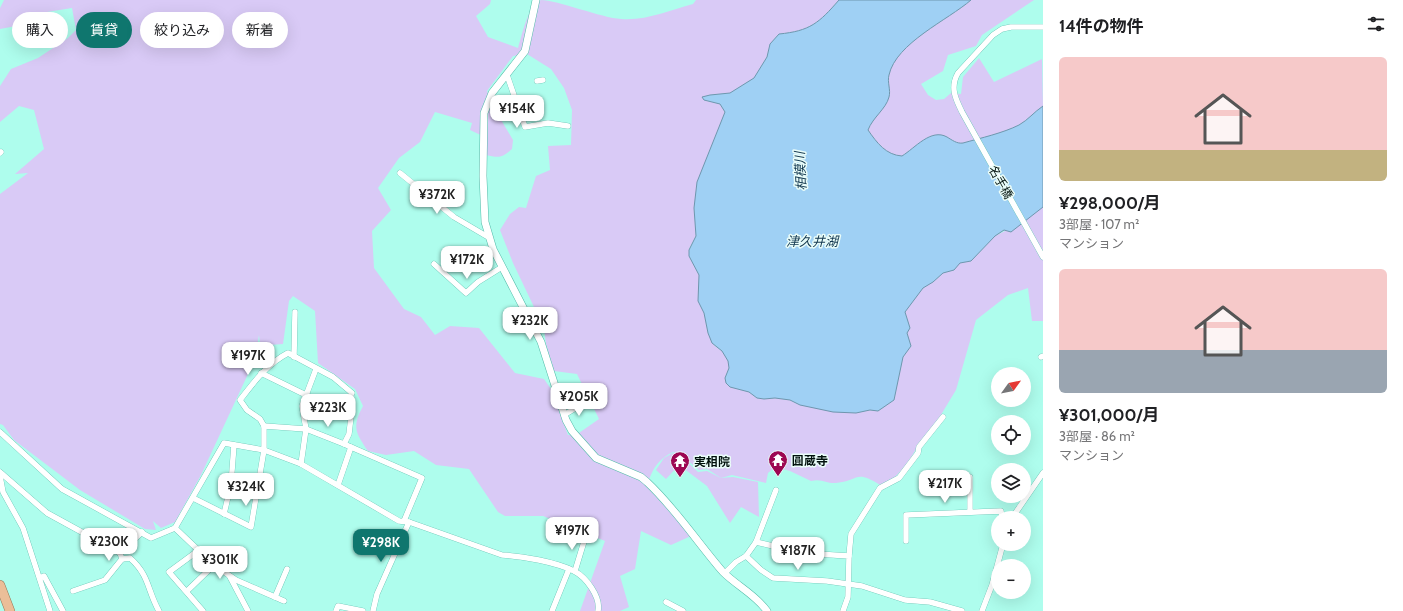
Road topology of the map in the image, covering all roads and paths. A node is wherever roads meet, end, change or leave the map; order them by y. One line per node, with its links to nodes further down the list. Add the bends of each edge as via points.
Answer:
1 (536, 0): 3 (street, via 525,51)
2 (1043, 27): 7 (street, 名手橋, via 1006,28 993,35 958,72 954,96)
3 (507, 75): 4 (street, via 525,128 548,124); 6 (street, via 492,93 484,113 483,176)
4 (568, 126)
5 (400, 173): 6 (street, via 454,217)
6 (488, 237): 9 (street)
7 (1041, 255)
8 (434, 264): 9 (street, via 466,293)
9 (502, 267): 17 (street, via 541,342)
10 (295, 312): 11 (street)
11 (294, 357): 12 (street); 13 (street, via 288,354 278,358)
12 (316, 369): 14 (street); 16 (street, via 333,377 352,393)
13 (261, 373): 14 (street); 19 (street, via 240,400)
14 (305, 394): 16 (street); 20 (street, via 302,406)
15 (584, 403): 17 (street)
16 (342, 412): 22 (street, via 351,417 349,434)
17 (564, 415): 52 (street, via 577,440 596,458 641,477 653,487)
18 (943, 417): 48 (street, via 899,478 880,488 851,534)
19 (264, 426): 20 (street); 25 (street)
20 (306, 429): 22 (street); 26 (street)
21 (0, 432): 40 (street, via 62,489)
22 (344, 444): 24 (street)
23 (234, 445): 25 (street); 33 (street, via 224,443); 37 (street, via 231,484)
24 (351, 447): 31 (street); 38 (street, via 422,478)
25 (264, 450): 26 (street); 37 (street, via 251,527)
26 (301, 464): 31 (street)
27 (0, 472): 46 (street, via 47,513)
28 (1043, 473): 36 (street)
29 (0, 476): 54 (street, via 3,492 23,528)
30 (939, 480): 34 (street, via 970,477)
31 (338, 485): 38 (street, via 399,521)
32 (776, 490): 43 (street)
33 (193, 498): 37 (street); 39 (street)
34 (970, 511): 35 (street); 42 (street, via 906,515)
35 (1001, 511)
36 (1017, 511)
37 (224, 514)
38 (407, 522): 51 (street, via 502,555 518,555); 70 (street, via 377,594)
39 (175, 528): 40 (street, via 151,538); 44 (street)
40 (142, 532): 46 (street)
41 (586, 535): 51 (street)
42 (906, 541)
43 (756, 542): 47 (street); 48 (street, via 802,552)
44 (199, 550): 49 (street); 58 (street, via 169,572)
45 (1000, 551): 77 (street)
46 (121, 556): 57 (street, via 106,580); 65 (street, via 130,558 140,567)
47 (746, 556): 52 (street); 56 (street, via 773,578)
48 (849, 556): 56 (street)
49 (214, 565): 53 (street); 58 (street)
50 (287, 569): 59 (street)
51 (572, 570): 71 (street); 72 (street, via 591,588 599,606)
52 (725, 573): 74 (street)
53 (229, 575): 59 (street); 67 (street)
54 (40, 578): 63 (street); 64 (street, via 44,576)
55 (0, 584): 62 (highway)
56 (849, 585): 75 (street); 76 (street)
57 (72, 591)
58 (187, 591): 66 (street)
59 (275, 597): 60 (street)
60 (284, 601)
61 (666, 602): 73 (street)
62 (10, 611)
63 (50, 611)
64 (63, 611)
65 (159, 611)
66 (203, 611)
67 (248, 611)
68 (336, 611): 69 (street, via 338,606)
69 (363, 611)
70 (373, 611)
71 (552, 611)
72 (598, 611)
73 (683, 611)
74 (767, 611)
75 (843, 611)
76 (962, 611)
77 (982, 611)

